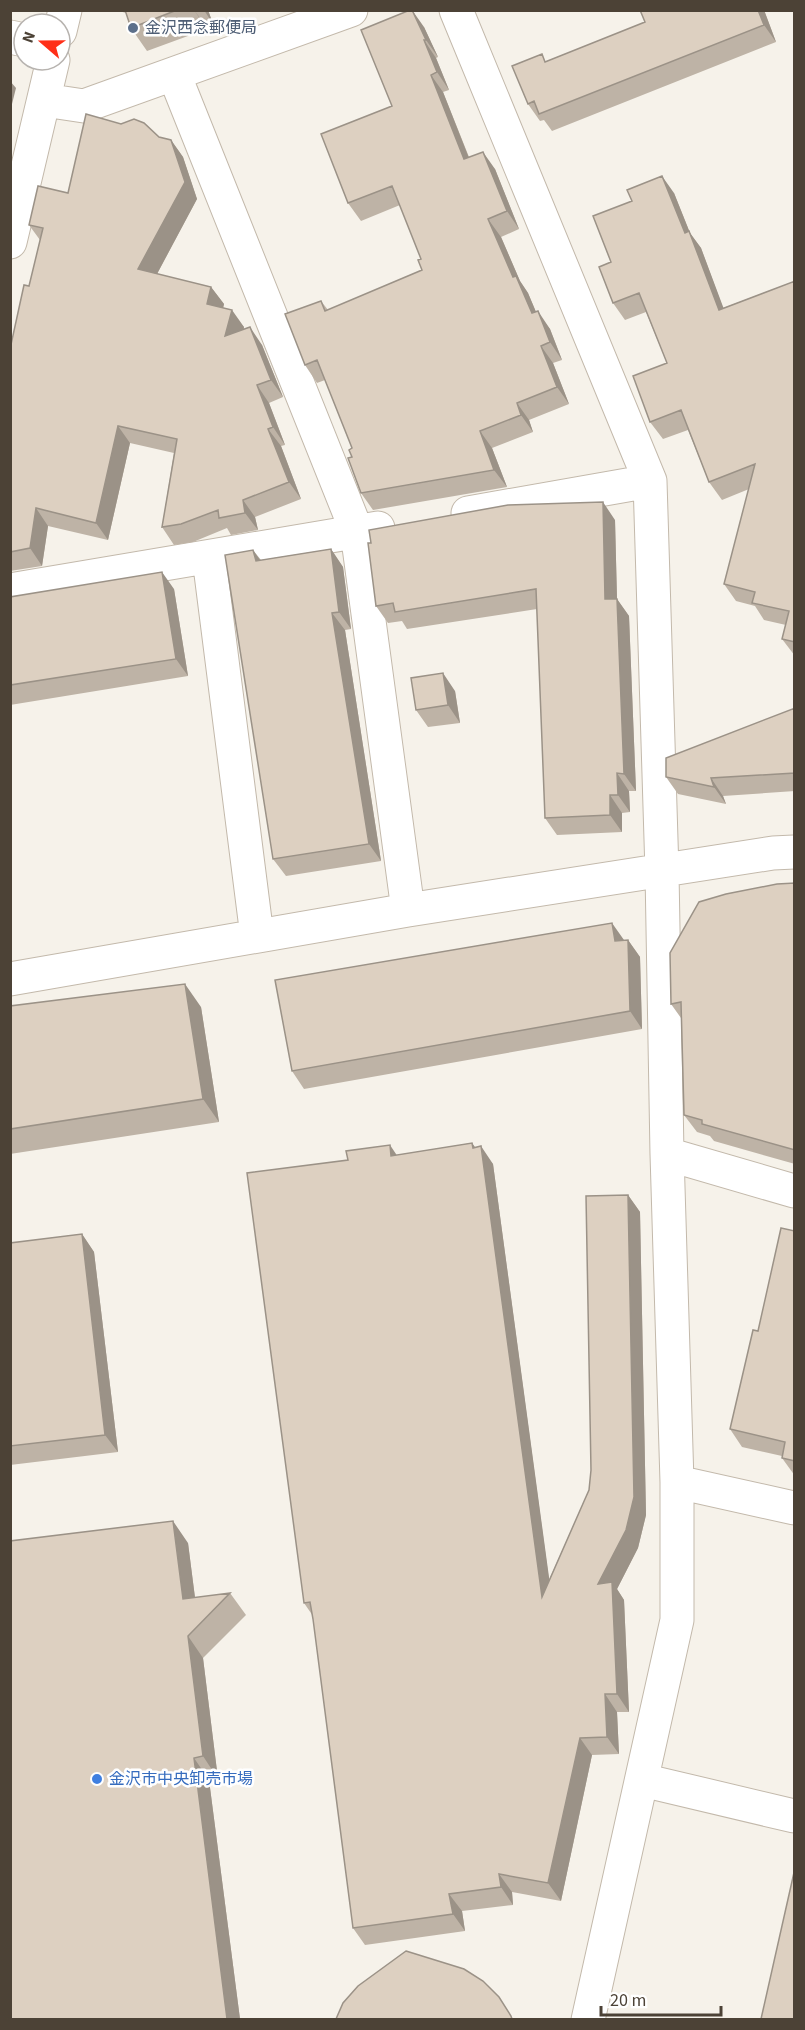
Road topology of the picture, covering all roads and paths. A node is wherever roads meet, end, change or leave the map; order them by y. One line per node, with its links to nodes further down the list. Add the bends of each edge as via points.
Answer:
1 (351, 10): 4 (street)
2 (456, 10): 7 (street)
3 (50, 72): 5 (street)
4 (174, 74): 5 (street, via 84,106); 10 (street)
5 (44, 100): 6 (street)
6 (10, 242)
7 (650, 481): 8 (street); 14 (street)
8 (439, 518)
9 (404, 524): 10 (street)
10 (357, 532): 11 (street); 15 (street)
11 (209, 558): 12 (street); 16 (street)
12 (10, 590)
13 (795, 852): 14 (street)
14 (662, 872): 15 (street); 18 (street)
15 (408, 910): 16 (street)
16 (257, 936): 17 (street)
17 (10, 979)
18 (667, 1155): 19 (street); 20 (street)
19 (795, 1191)
20 (677, 1482): 21 (street); 22 (street, via 677,1620)
21 (795, 1508)
22 (642, 1780): 23 (street); 24 (street)
23 (795, 1816)
24 (588, 2019)

